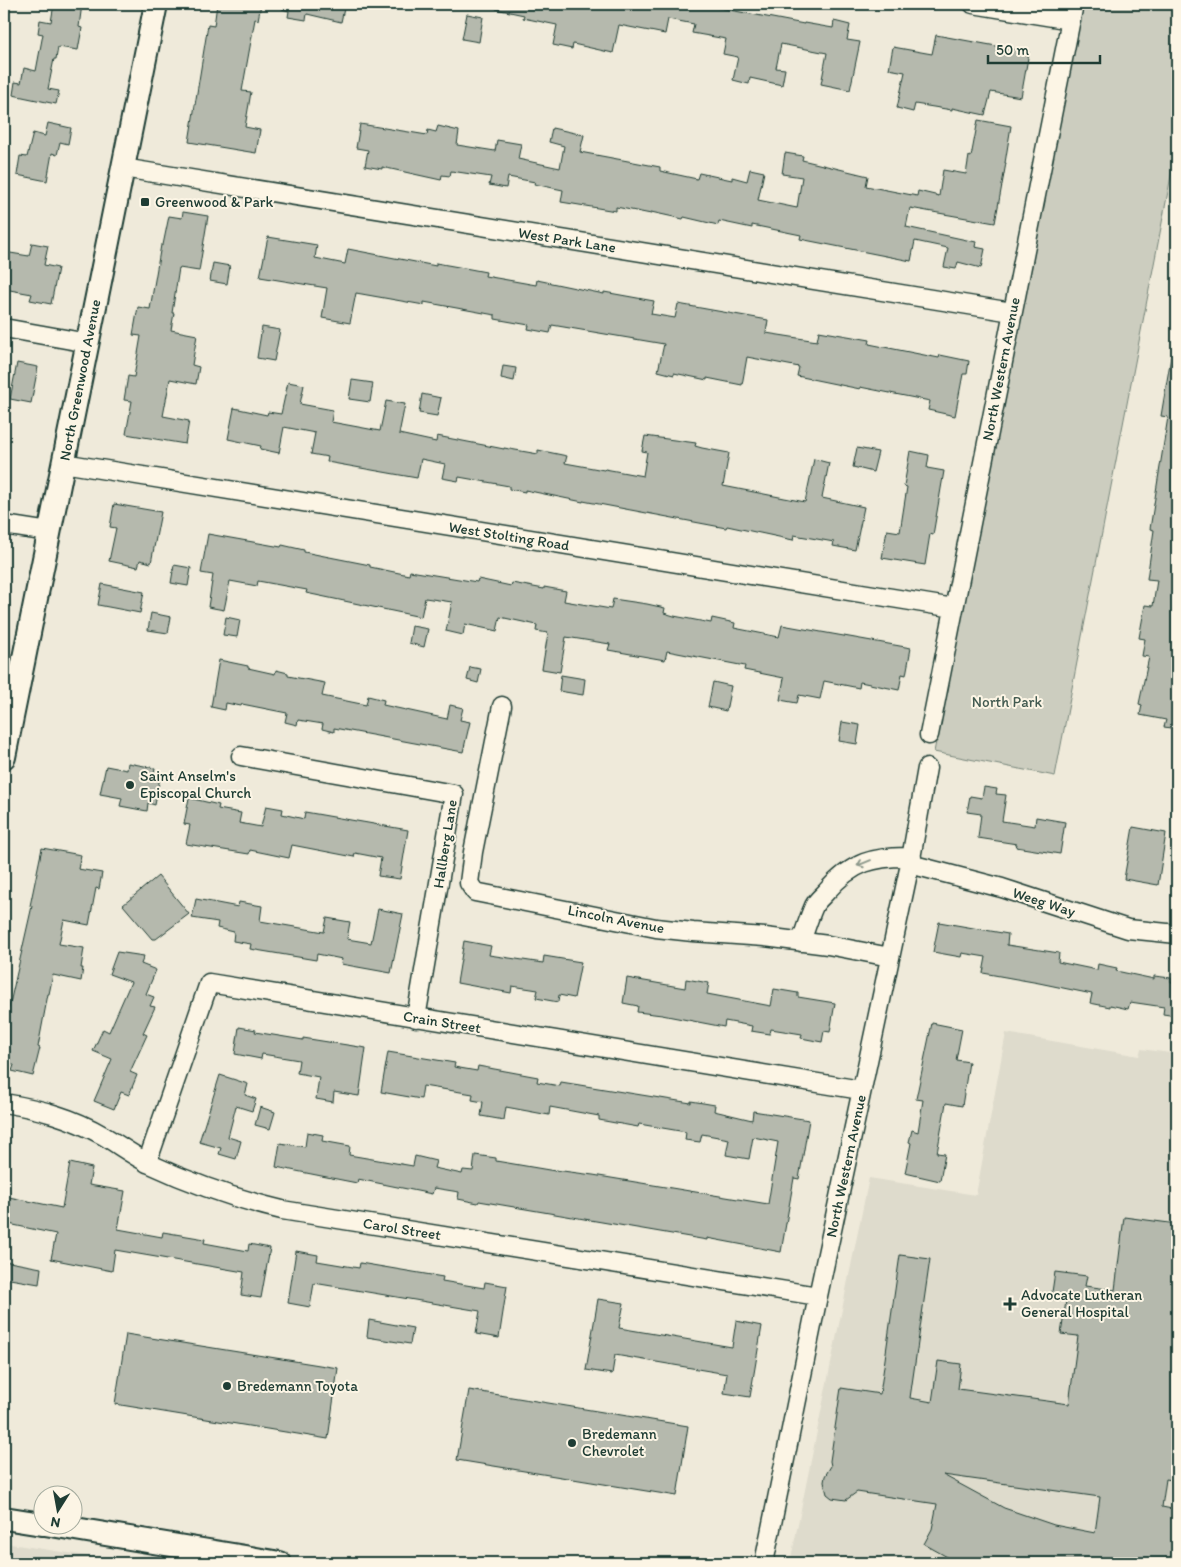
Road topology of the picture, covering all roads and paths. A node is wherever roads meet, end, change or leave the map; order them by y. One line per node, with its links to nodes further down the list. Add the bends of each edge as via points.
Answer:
1 (156, 4): 4 (main road, North Greenwood Avenue)
2 (973, 4): 3 (street)
3 (1072, 12): 5 (street, North Western Avenue)
4 (123, 168): 5 (street, West Park Lane); 7 (main road, North Greenwood Avenue)
5 (1012, 312): 11 (street, North Western Avenue)
6 (4, 328): 7 (street)
7 (88, 342): 8 (main road, North Greenwood Avenue)
8 (63, 463): 10 (main road, North Greenwood Avenue); 11 (street, West Stolting Road)
9 (4, 524): 10 (street)
10 (49, 532): 13 (main road, North Greenwood Avenue)
11 (954, 608): 14 (street, North Western Avenue)
12 (502, 706): 19 (street, Lincoln Avenue)
13 (7, 721): 16 (main road, North Greenwood Avenue)
14 (929, 735)
15 (241, 756): 18 (street, Hallberg Lane, via 454,794)
16 (4, 757)
17 (927, 768): 20 (street, North Western Avenue)
18 (445, 849): 19 (street); 24 (street, Hallberg Lane)
19 (473, 852): 22 (street, Lincoln Avenue, via 469,883 476,892 656,928)
20 (911, 861): 21 (street, Weeg Way, via 1128,929); 22 (street, one-way to 22, via 896,857 873,859 855,866 815,904); 23 (street, North Western Avenue)
21 (1177, 934)
22 (801, 942): 23 (street, Lincoln Avenue)
23 (890, 957): 25 (street, North Western Avenue)
24 (416, 1018): 25 (street, Crain Street); 27 (street, Crain Street, via 209,984)
25 (861, 1090): 28 (street, North Western Avenue)
26 (4, 1102): 27 (street, Carol Street, via 69,1118)
27 (147, 1162): 28 (street, Carol Street, via 218,1193 282,1210)
28 (818, 1296): 33 (street, North Western Avenue)
29 (4, 1518): 30 (main road)
30 (32, 1522)
31 (82, 1530): 32 (main road)
32 (280, 1563)
33 (764, 1563)

